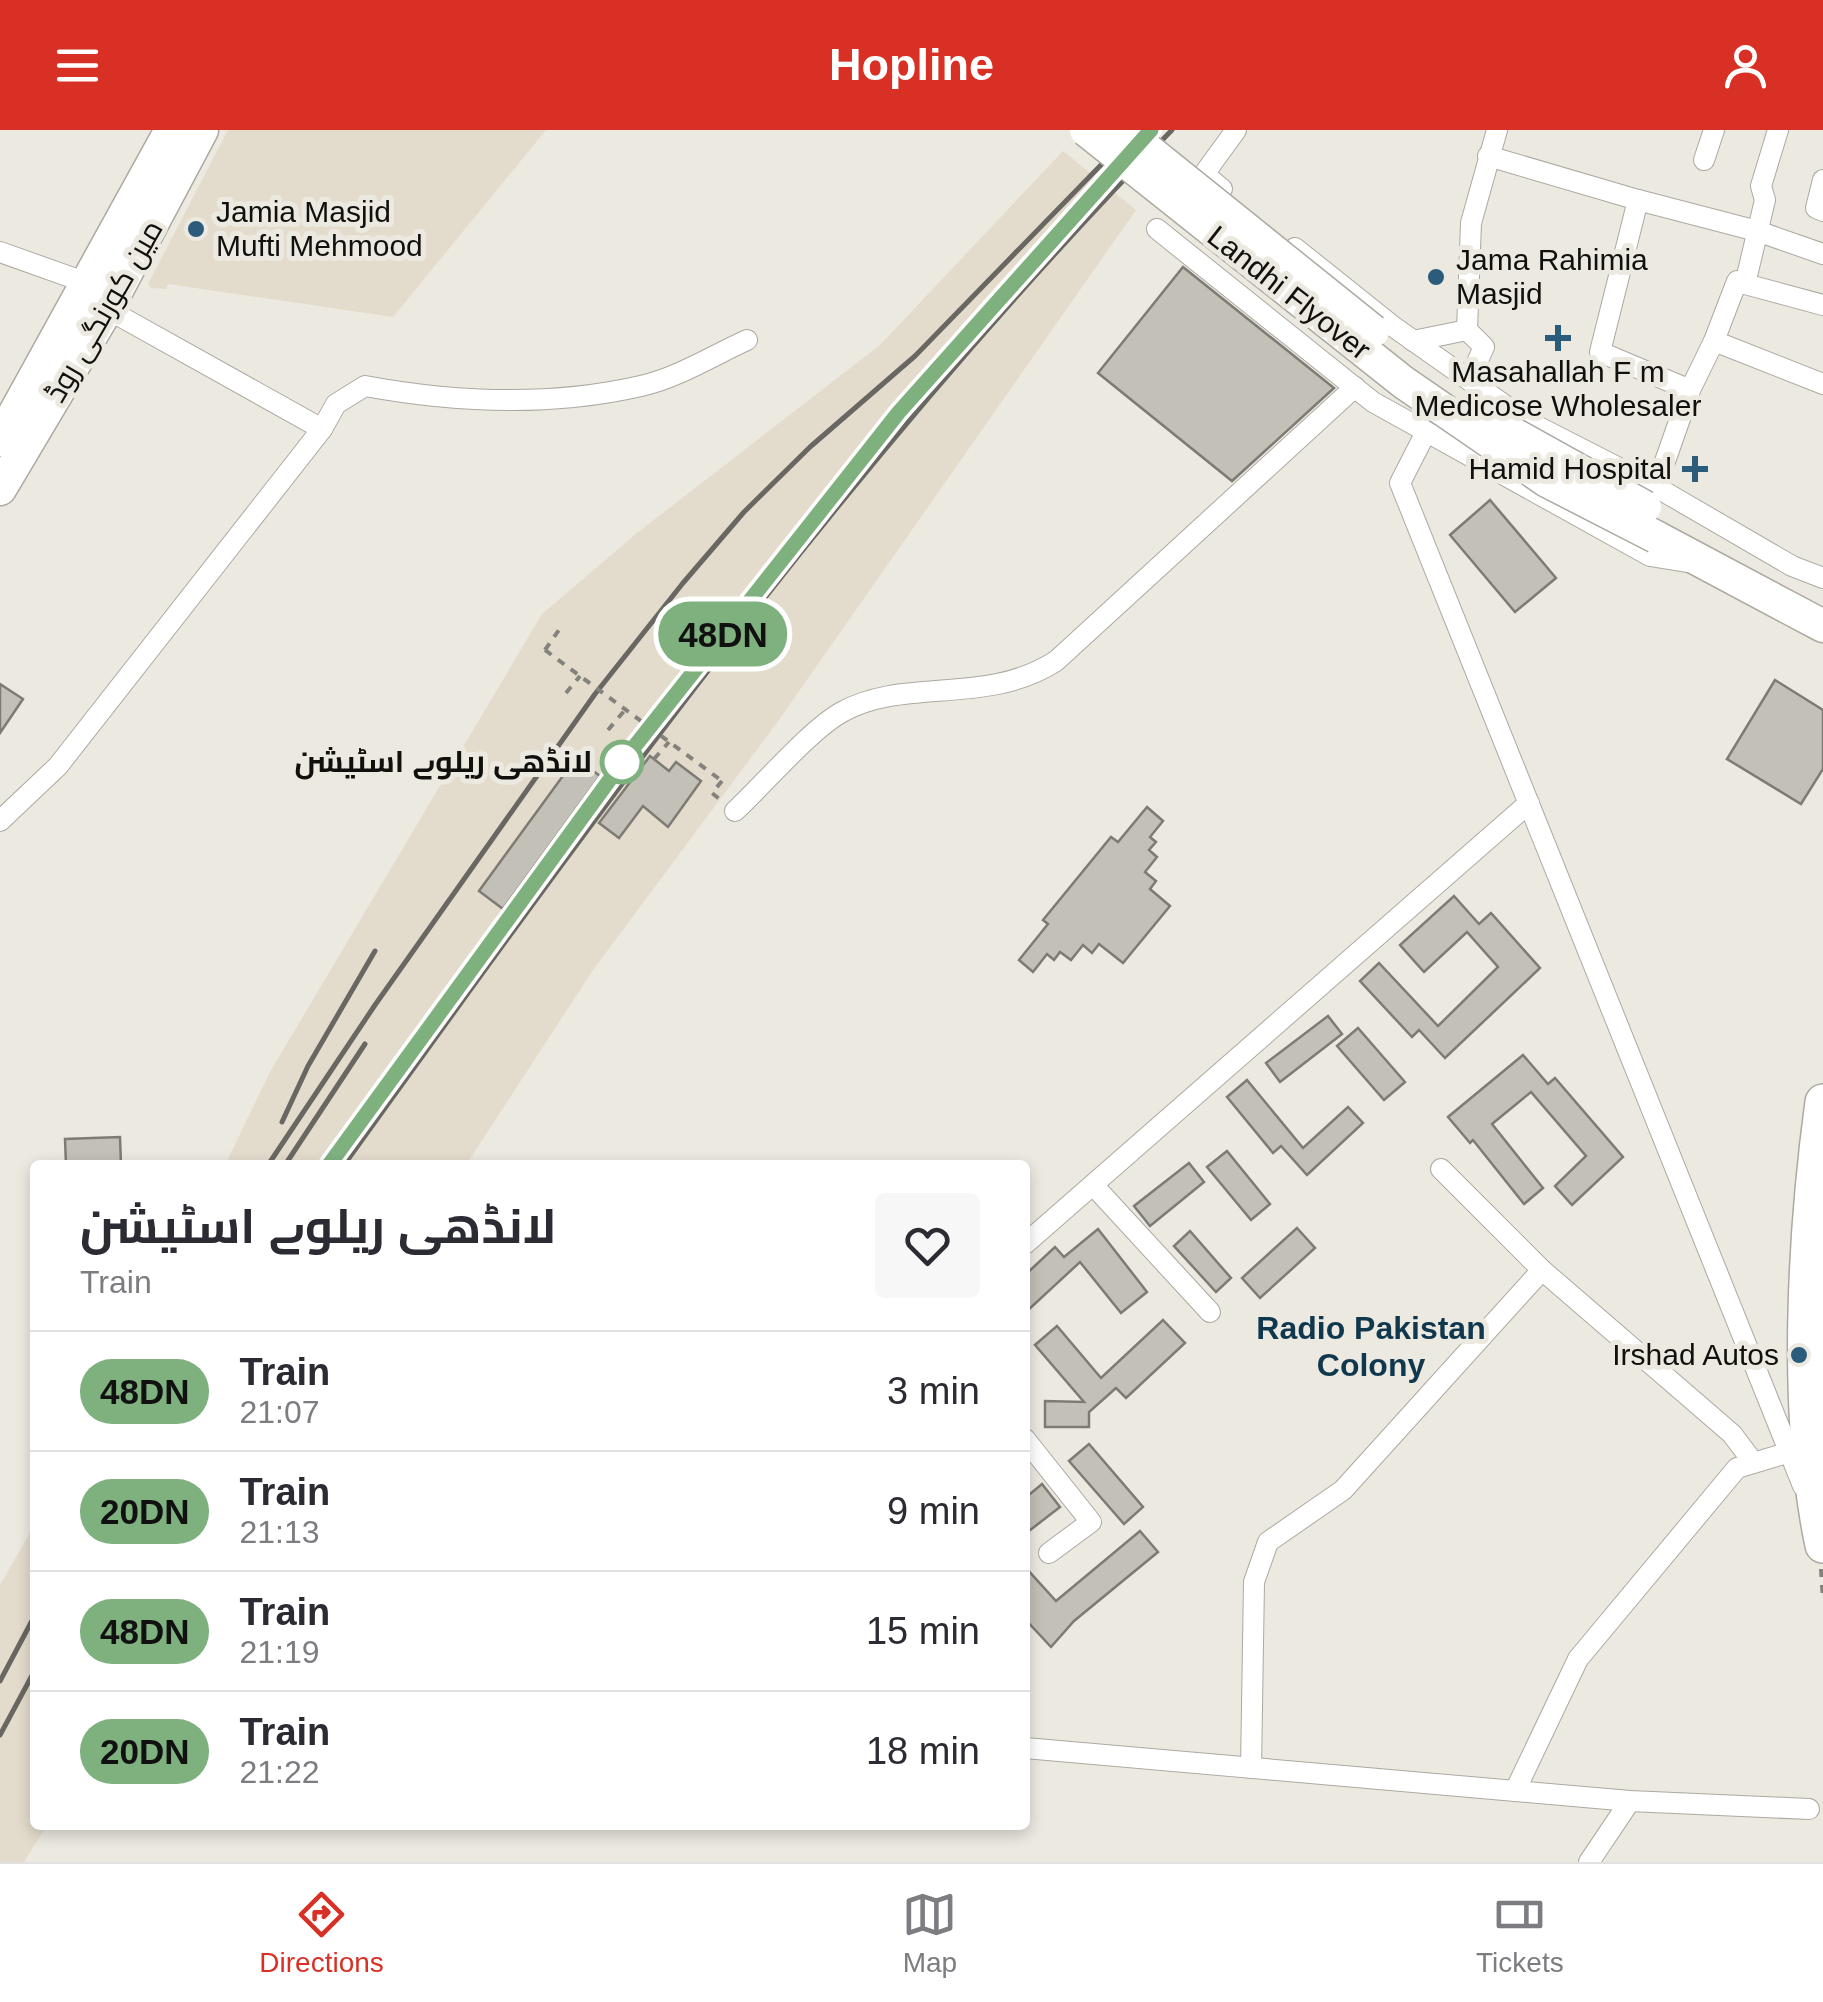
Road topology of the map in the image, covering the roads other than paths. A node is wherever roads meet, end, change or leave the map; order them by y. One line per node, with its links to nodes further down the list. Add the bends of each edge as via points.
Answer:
1 (171, 130): 19 (main road, مین کورنگی روڈ)
2 (202, 130): 19 (main road, مین کورنگی روڈ)
3 (1086, 130): 33 (main road, Landhi Flyover, bridge, via 1403,382 1547,481)
4 (1123, 130): 33 (main road, Landhi Flyover, bridge, via 1492,422)
5 (1236, 130): 23 (street, via 1204,174)
6 (1497, 130): 9 (street)
7 (1714, 130): 10 (street)
8 (1778, 130): 15 (street, via 1760,186)
9 (1488, 156): 12 (street); 21 (street, via 1471,222)
10 (1704, 160)
11 (1823, 180): 13 (street, via 1816,208)
12 (1636, 205): 15 (street); 28 (street, via 1600,352)
13 (1823, 211)
14 (1156, 229): 27 (street)
15 (1758, 231): 17 (street); 18 (street)
16 (0, 252): 19 (street)
17 (1823, 254)
18 (1745, 284): 20 (street); 24 (street, via 1737,281)
19 (98, 296): 29 (street); 31 (main road, مین کورنگی روڈ); 32 (main road, مین کورنگی روڈ)
20 (1823, 305)
21 (1467, 330): 23 (street); 25 (street, via 1484,347)
22 (748, 340): 29 (street, via 644,386 532,403 365,386 336,404)
23 (1413, 340): 25 (street)
24 (1714, 341): 26 (street); 28 (street)
25 (1469, 380): 33 (street)
26 (1823, 384)
27 (1355, 387): 30 (street); 39 (street, via 1056,661 1014,683 877,700 839,713)
28 (1690, 390): 33 (street)
29 (322, 429): 40 (street, via 58,766)
30 (1425, 434): 34 (street, via 1650,556); 38 (street, via 1400,483)
31 (0, 440)
32 (0, 489)
33 (1658, 514): 34 (main road); 35 (street); 36 (main road)
34 (1718, 567): 37 (main road)
35 (1823, 578)
36 (1823, 608)
37 (1823, 626)
38 (1529, 803): 43 (street); 48 (street)
39 (735, 811)
40 (0, 821)
41 (1823, 1102): 50 (highway, via 1807,1295)
42 (1441, 1169): 45 (street)
43 (1094, 1186): 44 (street); 46 (street)
44 (1030, 1240)
45 (1542, 1270): 49 (street, via 1732,1434); 53 (street, via 1343,1490 1268,1542 1254,1582)
46 (1210, 1312)
47 (1030, 1445): 51 (street, via 1092,1522)
48 (1790, 1452): 49 (street); 50 (street)
49 (1753, 1462): 54 (street, via 1736,1468 1578,1658)
50 (1821, 1547)
51 (1050, 1553)
52 (1030, 1748): 53 (street)
53 (1252, 1768): 54 (street)
54 (1515, 1791): 55 (street)
55 (1630, 1801): 56 (street); 57 (street)
56 (1809, 1809)
57 (1589, 1862)

